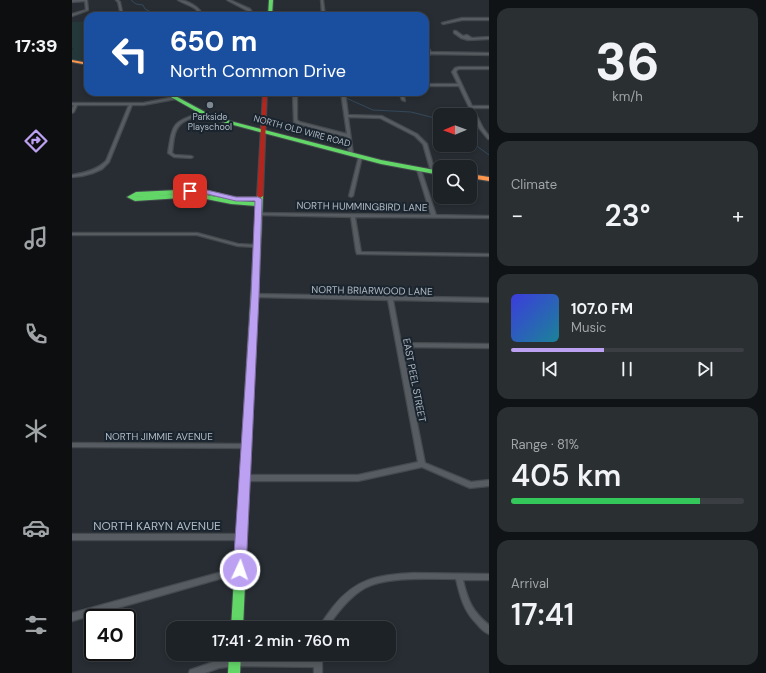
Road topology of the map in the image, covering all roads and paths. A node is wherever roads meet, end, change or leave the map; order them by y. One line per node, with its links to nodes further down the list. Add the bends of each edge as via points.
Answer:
1 (86, 0): 8 (street); 14 (street, via 87,10)
2 (117, 0): 9 (street)
3 (179, 0): 10 (street)
4 (229, 0): 5 (street); 11 (street)
5 (234, 0)
6 (271, 0): 12 (street)
7 (322, 0): 13 (street)
8 (72, 1)
9 (121, 12)
10 (202, 12)
11 (250, 12)
12 (270, 12)
13 (324, 12)
14 (72, 14)
15 (489, 19): 16 (street, via 462,19)
16 (442, 23)
17 (455, 32): 18 (street, via 463,37)
18 (489, 38)
19 (430, 54): 20 (street)
20 (489, 54)
21 (72, 61): 22 (street)
22 (84, 63)
23 (489, 68): 25 (street, via 456,69 454,72)
24 (429, 85): 25 (street)
25 (460, 85): 35 (street)
26 (171, 96): 31 (street, NORTH OLD WIRE ROAD)
27 (265, 96): 40 (street)
28 (295, 96): 41 (street, via 295,121)
29 (344, 96): 39 (street)
30 (403, 96): 32 (street)
31 (175, 98): 34 (street, via 153,103); 38 (street, NORTH OLD WIRE ROAD)
32 (404, 100)
33 (74, 104): 34 (street); 37 (street)
34 (130, 104): 51 (street, via 108,161 93,172)
35 (470, 107): 36 (street); 43 (street)
36 (489, 107)
37 (72, 112)
38 (203, 113): 40 (street, NORTH OLD WIRE ROAD); 46 (street, via 177,123 174,127 170,153 178,157)
39 (346, 116): 41 (street); 48 (street, via 381,117 416,135 426,144)
40 (262, 131): 42 (street, NORTH OLD WIRE ROAD); 44 (street)
41 (349, 136): 45 (street)
42 (284, 137): 44 (street, via 269,136); 45 (street, NORTH OLD WIRE ROAD)
43 (489, 138)
44 (262, 141): 55 (street)
45 (351, 154): 47 (street, NORTH OLD WIRE ROAD)
46 (191, 157)
47 (360, 157): 49 (street, NORTH OLD WIRE ROAD); 54 (street)
48 (433, 164)
49 (419, 170): 50 (street, NORTH OLD WIRE ROAD); 58 (street)
50 (433, 172)
51 (72, 176)
52 (477, 177): 53 (street)
53 (489, 179)
54 (351, 196)
55 (258, 202): 55 (street, via 196,191 136,194 130,197 135,199 196,195 231,202); 56 (street)
56 (258, 214): 57 (street, NORTH HUMMINGBIRD LANE); 61 (street)
57 (353, 216): 58 (street, NORTH HUMMINGBIRD LANE); 62 (street, via 358,251 361,253)
58 (434, 216): 59 (street, NORTH HUMMINGBIRD LANE)
59 (489, 217)
60 (72, 234): 61 (street, via 197,234 238,245)
61 (257, 246): 63 (street)
62 (489, 255)
63 (255, 296): 64 (street, NORTH BRIARWOOD LANE); 69 (street)
64 (390, 300): 65 (street, NORTH BRIARWOOD LANE); 66 (street, EAST PEEL STREET)
65 (489, 300)
66 (400, 345): 67 (street); 70 (street, EAST PEEL STREET)
67 (489, 346)
68 (72, 445): 69 (street, NORTH JIMMIE AVENUE)
69 (246, 446): 71 (street)
70 (422, 464): 71 (street, via 358,478); 72 (street, via 470,485)
71 (244, 478): 74 (street)
72 (489, 483)
73 (72, 537): 74 (street, NORTH KARYN AVENUE)
74 (242, 537): 75 (street)
75 (240, 570): 78 (street); 79 (street)
76 (459, 577): 77 (street); 80 (street, via 395,578 370,582 351,594); 81 (street, via 464,602 475,619)
77 (489, 577)
78 (72, 617)
79 (237, 621)
80 (327, 621)
81 (489, 630)
82 (227, 661): 85 (street)
83 (235, 661): 86 (street)
84 (318, 661): 87 (street)
85 (193, 673)
86 (234, 673)
87 (318, 673)

